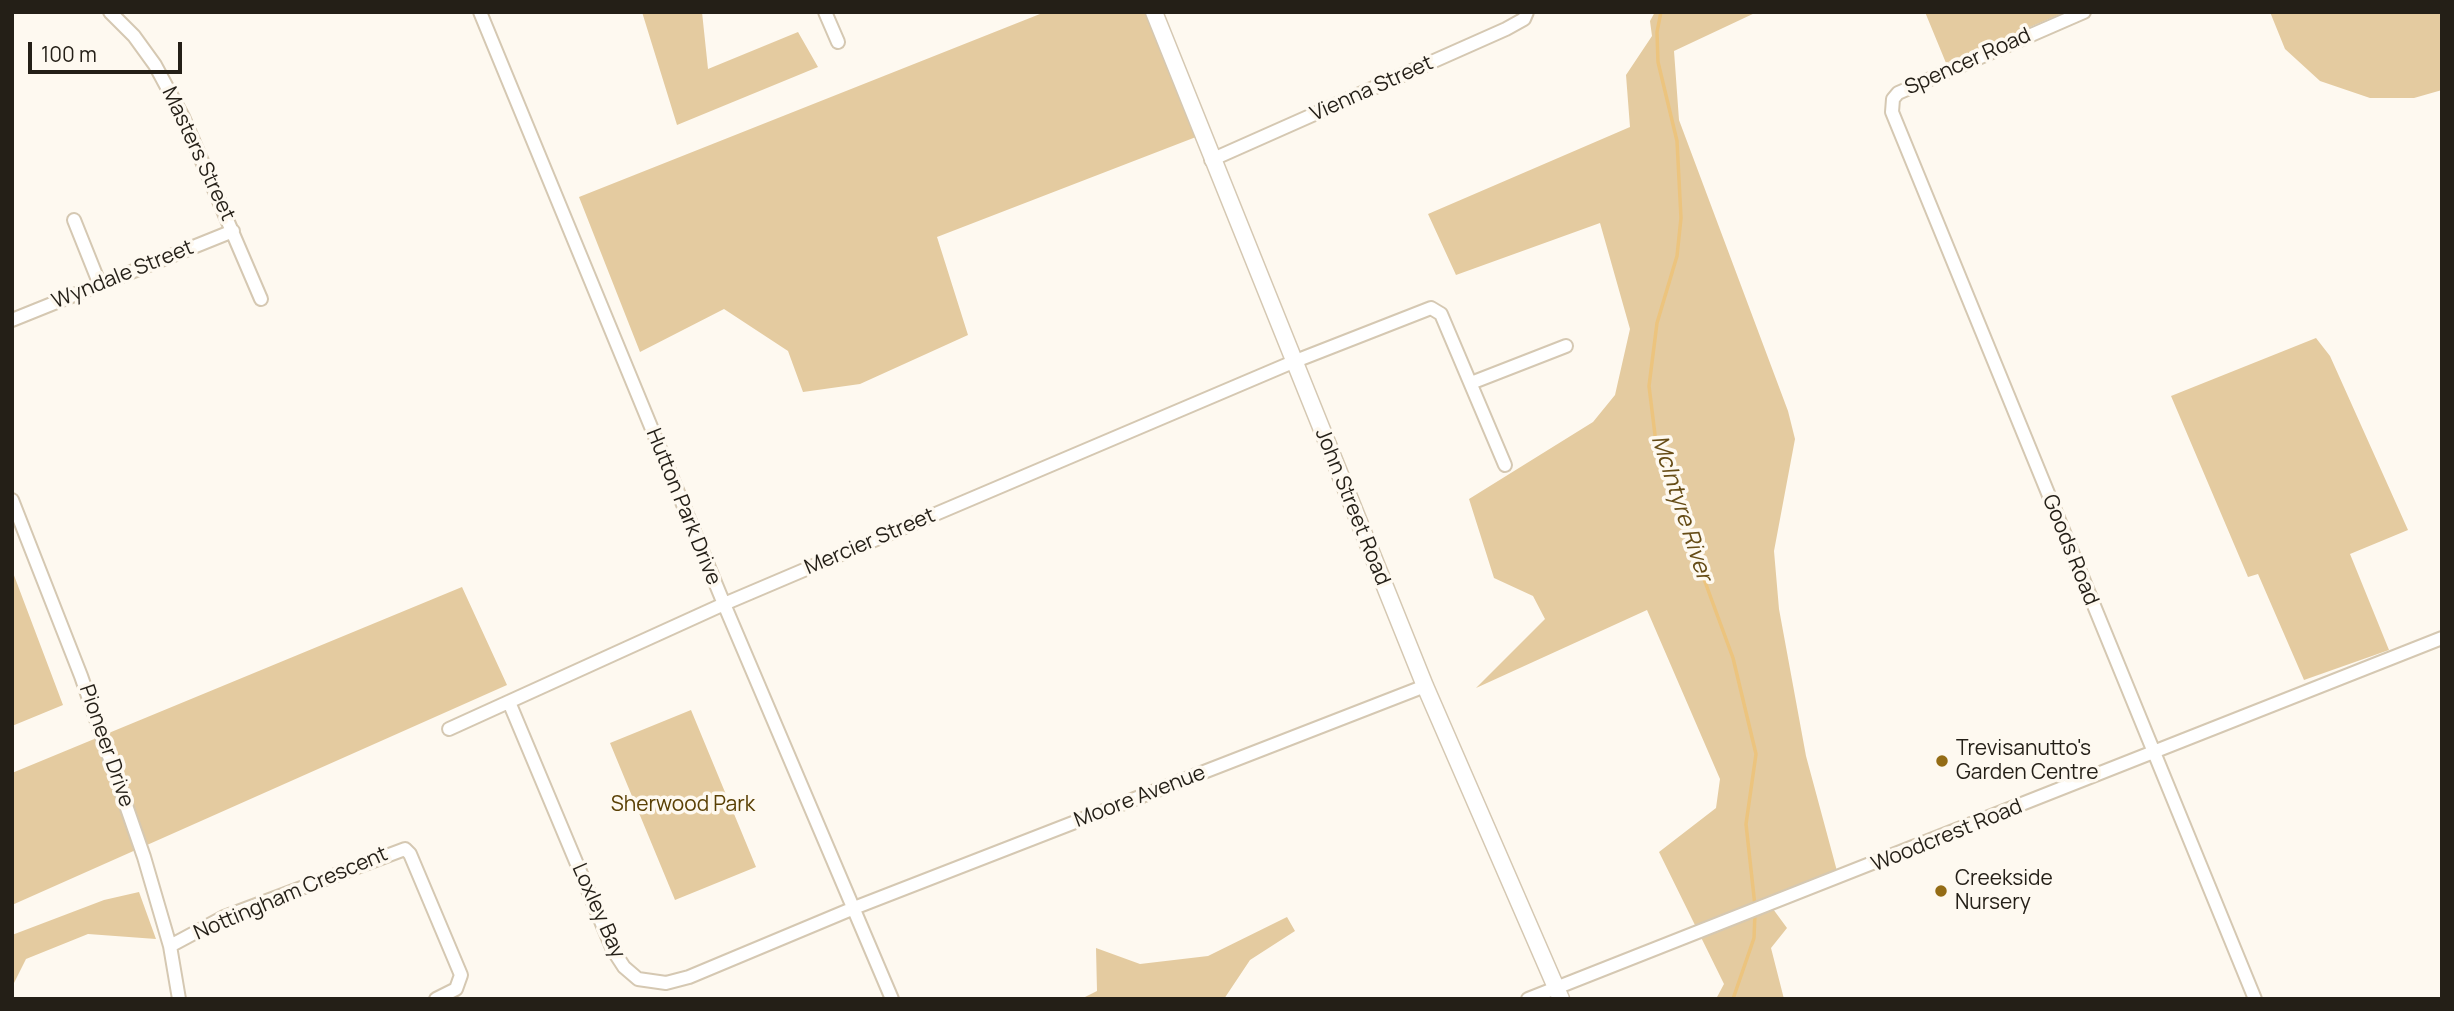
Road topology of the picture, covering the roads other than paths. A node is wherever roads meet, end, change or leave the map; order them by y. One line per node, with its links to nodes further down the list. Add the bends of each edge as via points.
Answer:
1 (110, 12): 11 (street, Masters Street, via 155,65)
2 (480, 12): 20 (street, Hutton Park Drive)
3 (825, 12): 7 (street)
4 (1154, 12): 9 (main road, John Street Road)
5 (1527, 12): 9 (street, Vienna Street, via 1524,19 1506,29)
6 (2084, 12): 8 (street, Spencer Road, via 1945,71)
7 (838, 42)
8 (1893, 99): 25 (street, Goods Road, via 1892,112 1902,140)
9 (1211, 160): 16 (main road, John Street Road)
10 (74, 220): 12 (street)
11 (233, 231): 12 (street, Wyndale Street); 13 (street, Masters Street)
12 (100, 285): 14 (street, Wyndale Street)
13 (261, 299)
14 (12, 320)
15 (1566, 346): 17 (street)
16 (1293, 362): 17 (street, Mercier Street, via 1431,308 1441,314); 20 (street, Mercier Street); 22 (main road, John Street Road)
17 (1471, 383): 18 (street)
18 (1506, 465)
19 (12, 500): 27 (street, Pioneer Drive, via 82,676)
20 (723, 604): 23 (street, Mercier Street); 26 (street, Hutton Park Drive)
21 (2442, 638): 25 (street, Woodcrest Road)
22 (1425, 686): 26 (street, Moore Avenue); 28 (main road, John Street Road)
23 (509, 702): 24 (street, Mercier Street); 26 (street, Loxley Bay, via 612,950 638,979 666,983 689,977)
24 (449, 729)
25 (2154, 754): 28 (street, Woodcrest Road); 33 (street, Goods Road)
26 (854, 908): 31 (street, Hutton Park Drive)
27 (170, 946): 29 (street, Pioneer Drive); 30 (street, Nottingham Crescent, via 224,917 405,849 461,975 456,989)
28 (1558, 993): 32 (street, Woodcrest Road)
29 (180, 999)
30 (436, 999)
31 (892, 999)
32 (1528, 999)
33 (2255, 999)

